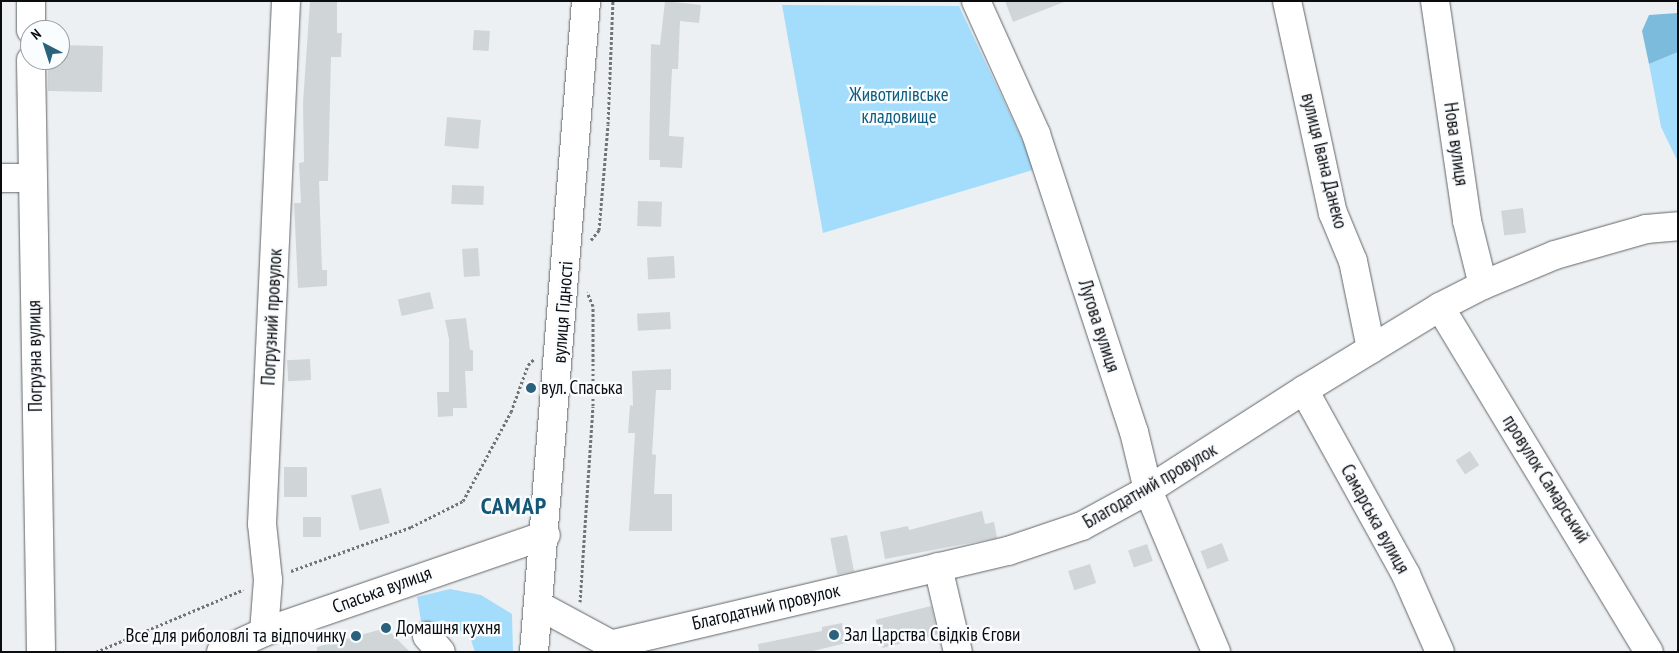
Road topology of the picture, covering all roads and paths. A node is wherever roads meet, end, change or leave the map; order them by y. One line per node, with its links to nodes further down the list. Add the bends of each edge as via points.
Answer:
1 (31, 1): 8 (street)
2 (286, 1): 23 (street, Погрузний провулок, via 262,524)
3 (586, 1): 17 (street, вулиця Гідності)
4 (613, 1): 13 (path, via 608,124 599,230)
5 (976, 1): 20 (street, Лугова вулиця, via 1036,134 1134,432)
6 (1287, 1): 18 (street, вулиця Івана Данеко, via 1333,213 1353,261)
7 (1435, 1): 14 (street, Нова вулиця, via 1468,221)
8 (31, 20)
9 (31, 70): 11 (street, Погрузна вулиця)
10 (1, 178): 11 (street)
11 (31, 178): 28 (street, Погрузна вулиця)
12 (1678, 226): 14 (street, Благодатний провулок, via 1646,229 1555,255)
13 (589, 242)
14 (1482, 285): 16 (street, Благодатний провулок)
15 (585, 287): 25 (path, via 593,306 593,406)
16 (1440, 307): 18 (street, Благодатний провулок); 35 (street, провулок Самарський)
17 (561, 343): 21 (street, вулиця Гідності); 23 (path, via 528,365 511,412 463,501 411,527)
18 (1371, 349): 19 (street, Благодатний провулок)
19 (1304, 390): 20 (street, Благодатний провулок); 34 (street, Самарська вулиця, via 1406,575)
20 (1148, 490): 22 (street, Благодатний провулок, via 1082,526 1008,551); 33 (street, Лугова вулиця)
21 (546, 535): 24 (street, вулиця Гідності); 26 (street, Спаська вулиця)
22 (938, 567): 27 (street, Благодатний провулок); 32 (street)
23 (268, 580): 26 (street, Погрузний провулок); 29 (path)
24 (538, 605): 25 (street); 31 (street, вулиця Гідності)
25 (578, 624): 27 (street)
26 (264, 632): 30 (street, Спаська вулиця)
27 (619, 648)
28 (41, 652)
29 (96, 652)
30 (221, 652)
31 (534, 652)
32 (958, 652)
33 (1216, 652)
34 (1440, 652)
35 (1649, 652)

